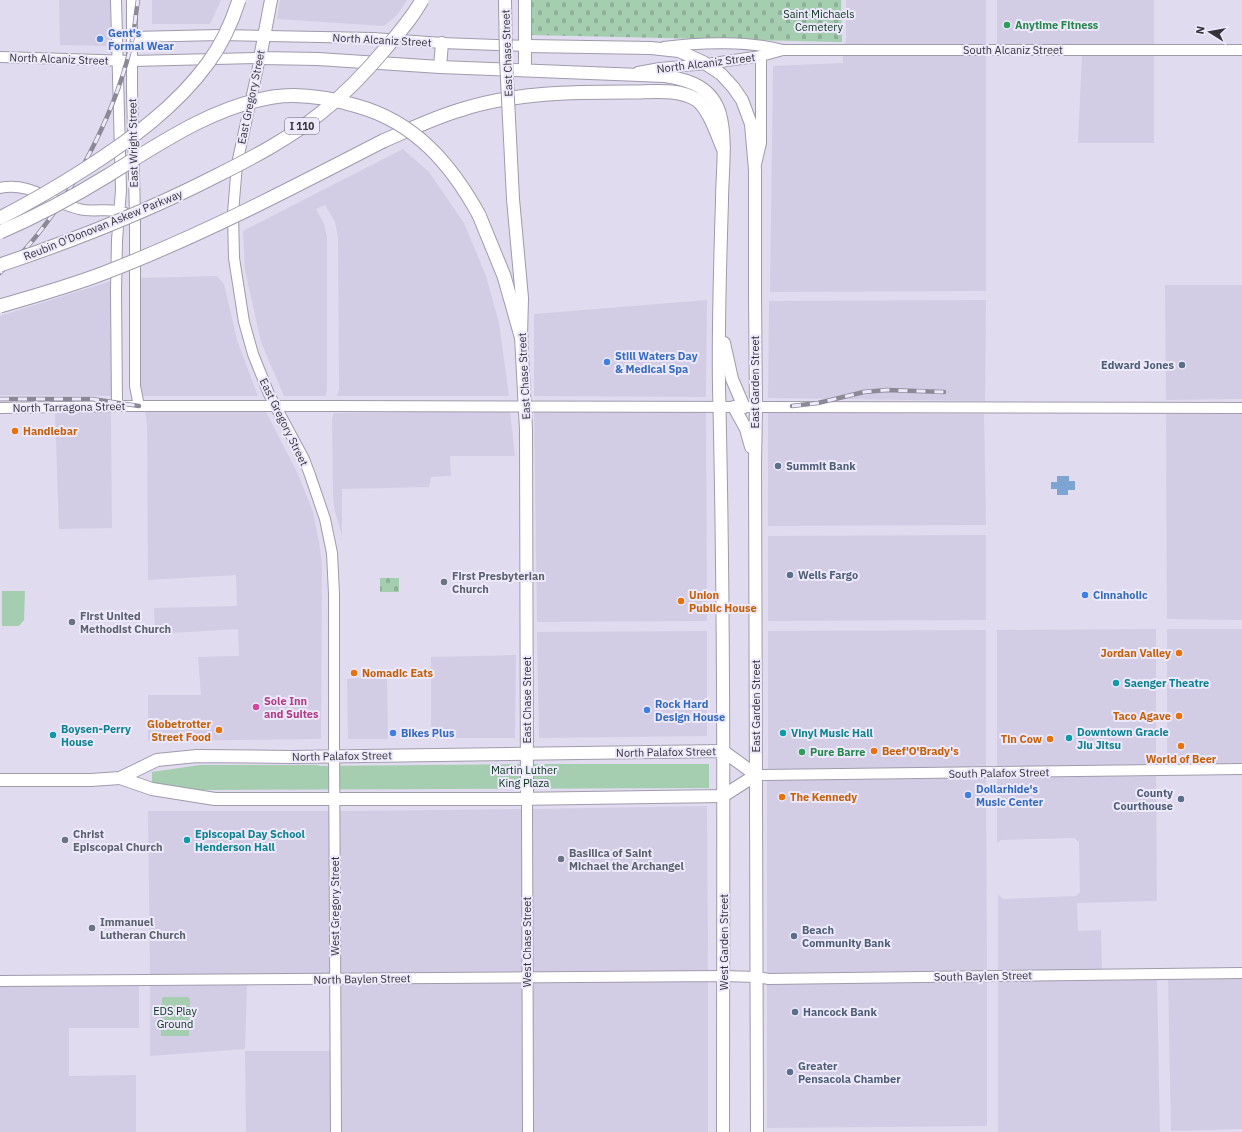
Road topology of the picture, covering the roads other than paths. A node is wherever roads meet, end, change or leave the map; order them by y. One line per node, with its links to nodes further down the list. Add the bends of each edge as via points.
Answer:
1 (116, 0): 18 (street, East Wright Street)
2 (132, 0): 9 (street, East Wright Street)
3 (239, 0): 29 (highway, bridge, via 226,33 209,62 160,115 124,144 90,166)
4 (271, 0): 8 (main road, East Gregory Street)
5 (422, 0): 31 (highway, Reubin O'Donovan Askew Parkway / I 110, bridge, via 406,25 364,74 321,113 286,138 249,160 148,209)
6 (506, 0): 34 (main road, East Chase Street, bridge, via 506,58 513,199 522,298)
7 (525, 0): 11 (main road, East Chase Street)
8 (264, 36): 9 (street, North Alcaniz Street); 10 (street, North Alcaniz Street, via 373,38); 17 (main road, East Gregory Street)
9 (133, 37): 18 (street, North Alcaniz Street); 19 (street, East Wright Street)
10 (442, 43): 11 (street, North Alcaniz Street); 21 (main road)
11 (526, 46): 12 (main road, North Alcaniz Street); 22 (main road, East Chase Street)
12 (651, 48): 13 (street, North Alcaniz Street, via 686,44 743,44); 20 (main road, East Garden Street, via 684,53)
13 (783, 50): 14 (street, South Alcaniz Street); 15 (street, North Alcaniz Street)
14 (1242, 50)
15 (761, 56): 20 (street, North Alcaniz Street); 25 (street, via 761,143)
16 (0, 57): 18 (street, North Alcaniz Street)
17 (260, 58): 19 (street, North Alcaniz Street); 21 (main road, North Alcaniz Street); 37 (street, East Gregory Street, via 237,164 233,231 236,274 244,322 260,374)
18 (117, 61): 19 (street, North Alcaniz Street); 27 (street, East Wright Street, via 121,190)
19 (132, 61): 28 (street, East Wright Street)
20 (708, 64): 23 (street, North Alcaniz Street); 25 (main road, East Garden Street, via 729,81 746,108 751,128)
21 (440, 67): 22 (main road, North Alcaniz Street)
22 (525, 70): 23 (main road, North Alcaniz Street)
23 (626, 74): 24 (main road, via 683,79 704,89 718,109 723,129)
24 (723, 148): 32 (highway, bridge, via 704,107 688,96 673,92 549,93 480,104 437,118 384,141 222,222 104,273); 33 (main road)
25 (755, 170): 41 (main road, East Garden Street)
26 (0, 188): 27 (street, via 22,187 79,209)
27 (119, 210): 28 (street); 35 (street, East Wright Street)
28 (135, 217): 36 (street, East Wright Street, via 135,386)
29 (0, 218)
30 (0, 232): 34 (highway, bridge, via 40,213 191,126 235,107 273,97 291,96 343,102 367,108 400,125 432,149 447,165 479,215 504,276)
31 (0, 265)
32 (0, 306)
33 (720, 323): 39 (main road); 40 (main road)
34 (521, 336): 38 (main road, East Chase Street)
35 (116, 406): 36 (street, North Tarragona Street); 42 (street, North Tarragona Street)
36 (139, 406): 37 (street, North Tarragona Street)
37 (274, 406): 38 (street, North Tarragona Street); 47 (street, East Gregory Street, via 304,459 322,508 330,543 333,569)
38 (525, 406): 39 (street, North Tarragona Street); 46 (main road, East Chase Street)
39 (720, 407): 40 (street, North Tarragona Street); 45 (main road)
40 (739, 407): 41 (street, North Tarragona Street); 44 (main road)
41 (756, 407): 43 (street, North Tarragona Street); 44 (main road, East Garden Street)
42 (0, 408)
43 (1242, 408)
44 (755, 462): 49 (main road, East Garden Street)
45 (723, 752): 46 (main road, North Palafox Street); 49 (main road, North Palafox Street); 52 (main road, West Garden Street)
46 (527, 753): 47 (main road, North Palafox Street); 54 (main road, West Chase Street)
47 (334, 756): 50 (main road, North Palafox Street, via 197,756 157,760); 53 (street, East Gregory Street)
48 (1242, 769): 49 (street, South Palafox Street)
49 (756, 776): 52 (main road); 57 (main road)
50 (120, 778): 51 (main road, North Palafox Street); 53 (main road, North Palafox Street, via 152,789 215,799)
51 (0, 780)
52 (724, 796): 54 (main road, North Palafox Street); 56 (main road, West Garden Street)
53 (334, 799): 54 (main road, North Palafox Street); 59 (street, West Gregory Street)
54 (527, 799): 58 (street, West Chase Street)
55 (1242, 973): 57 (street, South Baylen Street, via 769,979)
56 (724, 976): 57 (street, South Baylen Street); 58 (street, North Baylen Street); 63 (main road, West Garden Street)
57 (757, 977): 64 (main road)
58 (528, 978): 59 (street, North Baylen Street); 62 (street, West Chase Street)
59 (335, 979): 60 (street, North Baylen Street); 61 (street, West Gregory Street)
60 (0, 981)
61 (336, 1132)
62 (528, 1132)
63 (723, 1132)
64 (757, 1132)

